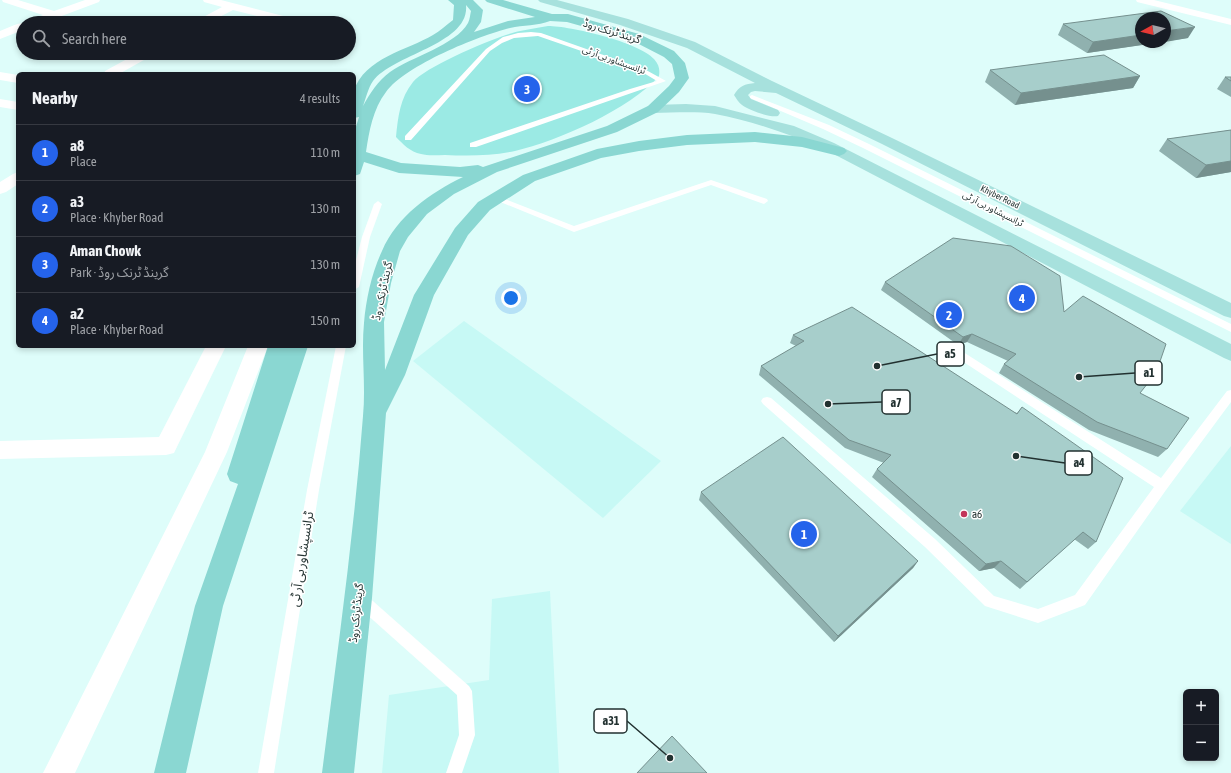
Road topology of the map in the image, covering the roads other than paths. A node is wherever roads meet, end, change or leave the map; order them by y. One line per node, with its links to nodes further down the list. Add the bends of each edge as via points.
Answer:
1 (7, 0): 12 (street)
2 (95, 0): 12 (street)
3 (208, 0): 10 (street)
4 (454, 0): 29 (highway, via 460,4 461,13 458,21 438,37 384,64 369,76)
5 (467, 0): 20 (highway, via 477,10 473,25)
6 (491, 0): 15 (highway, گرینڈ ٹرنک روڈ)
7 (544, 0): 25 (main road, via 624,22 691,45)
8 (1141, 0): 11 (street)
9 (1183, 0): 11 (street)
10 (231, 6): 13 (street); 14 (street)
11 (1170, 7): 16 (street)
12 (54, 15)
13 (213, 16)
14 (271, 16)
15 (552, 18): 19 (highway, گرینڈ ٹرنک روڈ, via 568,18); 20 (highway, via 508,25)
16 (1231, 22)
17 (16, 29): 18 (street)
18 (0, 35)
19 (635, 37): 25 (main road); 30 (highway, گرینڈ ٹرنک روڈ, via 669,54 678,63 681,72 682,78 674,89)
20 (458, 41): 34 (highway, via 419,60 387,82 377,94 366,117)
21 (135, 60): 22 (street)
22 (114, 72)
23 (0, 76): 24 (street)
24 (16, 79)
25 (774, 88): 33 (main road, via 746,89 741,95 746,102 788,120); 43 (main road, Khyber Road)
26 (752, 97): 44 (lane, ٹرانسپشاور بی آر ٹی, via 826,127 887,156)
27 (0, 103): 28 (street)
28 (16, 106)
29 (356, 108)
30 (653, 109): 33 (main road, via 715,110 789,129); 36 (highway, گرینڈ ٹرنک روڈ, via 612,129)
31 (408, 138): 32 (lane, ٹرانسپشاور بی آر ٹی, via 488,50 504,38 512,36 540,34 644,71 663,81)
32 (473, 144)
33 (834, 148): 39 (highway, via 755,137 687,140 640,146 597,154 572,162 529,178); 50 (main road)
34 (359, 155): 35 (highway); 36 (highway, via 399,168 460,172)
35 (356, 165)
36 (491, 169): 54 (highway, گرینڈ ٹرنک روڈ, via 435,198 403,231 391,251 381,283 374,322)
37 (16, 178): 38 (street)
38 (0, 189)
39 (497, 198): 40 (lane, via 574,229 712,182); 54 (highway, via 484,206 461,232 424,295 394,374)
40 (764, 201)
41 (378, 204): 42 (lane, via 366,237)
42 (356, 279)
43 (1231, 311)
44 (1231, 328)
45 (215, 348): 55 (street, via 166,446)
46 (257, 348): 59 (street, via 216,452)
47 (277, 348): 58 (highway, via 226,514)
48 (297, 348): 58 (highway)
49 (341, 348): 61 (lane, ٹرانسپشاور بی آر ٹی, via 313,490)
50 (1231, 353)
51 (960, 354): 56 (lane)
52 (1231, 394): 56 (lane)
53 (767, 401): 56 (lane, via 930,543 990,601 1038,616 1080,600)
54 (375, 414): 57 (highway, گرینڈ ٹرنک روڈ)
55 (0, 450)
56 (1162, 486)
57 (358, 598): 62 (highway, گرینڈ ٹرنک روڈ); 63 (lane, via 464,691 467,735)
58 (209, 606): 60 (highway)
59 (59, 773)
60 (170, 773)
61 (266, 773)
62 (338, 773)
63 (454, 773)

